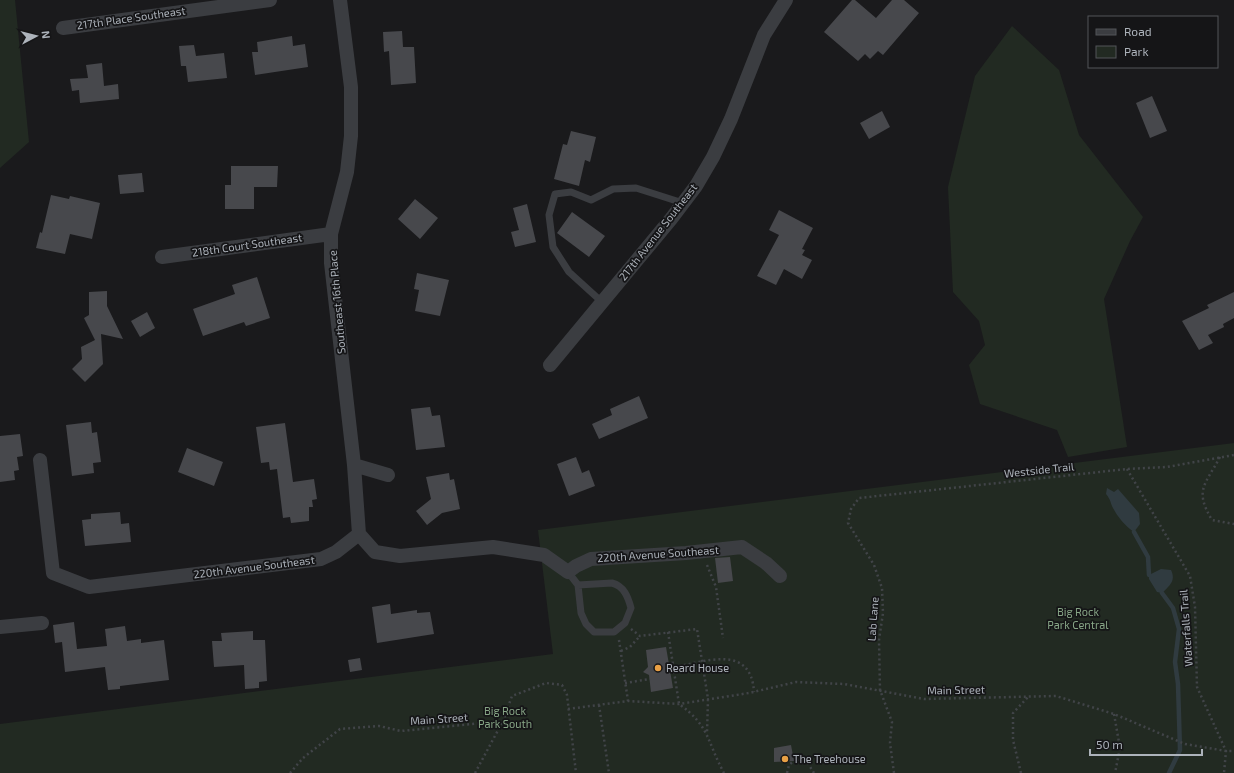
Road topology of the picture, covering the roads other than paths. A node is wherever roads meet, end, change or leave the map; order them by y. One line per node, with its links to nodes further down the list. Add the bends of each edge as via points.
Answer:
1 (270, 0): 4 (street, 217th Place Southeast)
2 (340, 0): 6 (street, Southeast 16th Place, via 351,87 351,136 347,172)
3 (786, 0): 5 (street, 217th Avenue Southeast, via 764,35 713,157)
4 (63, 28)
5 (683, 203): 8 (street, 217th Avenue Southeast); 8 (lane, via 636,188 613,189 592,200 571,192 555,194 548,214 553,247 569,272)
6 (331, 234): 7 (street, 218th Court Southeast); 11 (street, Southeast 16th Place, via 331,263)
7 (162, 257)
8 (602, 302): 9 (street, 217th Avenue Southeast)
9 (550, 365)
10 (40, 460): 13 (street, 220th Avenue Southeast, via 53,573 89,587 321,559 336,552)
11 (354, 465): 12 (street); 13 (street, Southeast 16th Place)
12 (388, 475)
13 (359, 534): 14 (street, via 375,552 400,556 493,547 544,555)
14 (568, 572): 15 (street, 220th Avenue Southeast, via 591,559 742,547); 16 (lane)
15 (780, 576)
16 (578, 585): 16 (lane, via 581,613 586,624 594,632 614,632 624,623 631,608 627,595 617,584)
17 (42, 623): 18 (street)
18 (0, 627)

